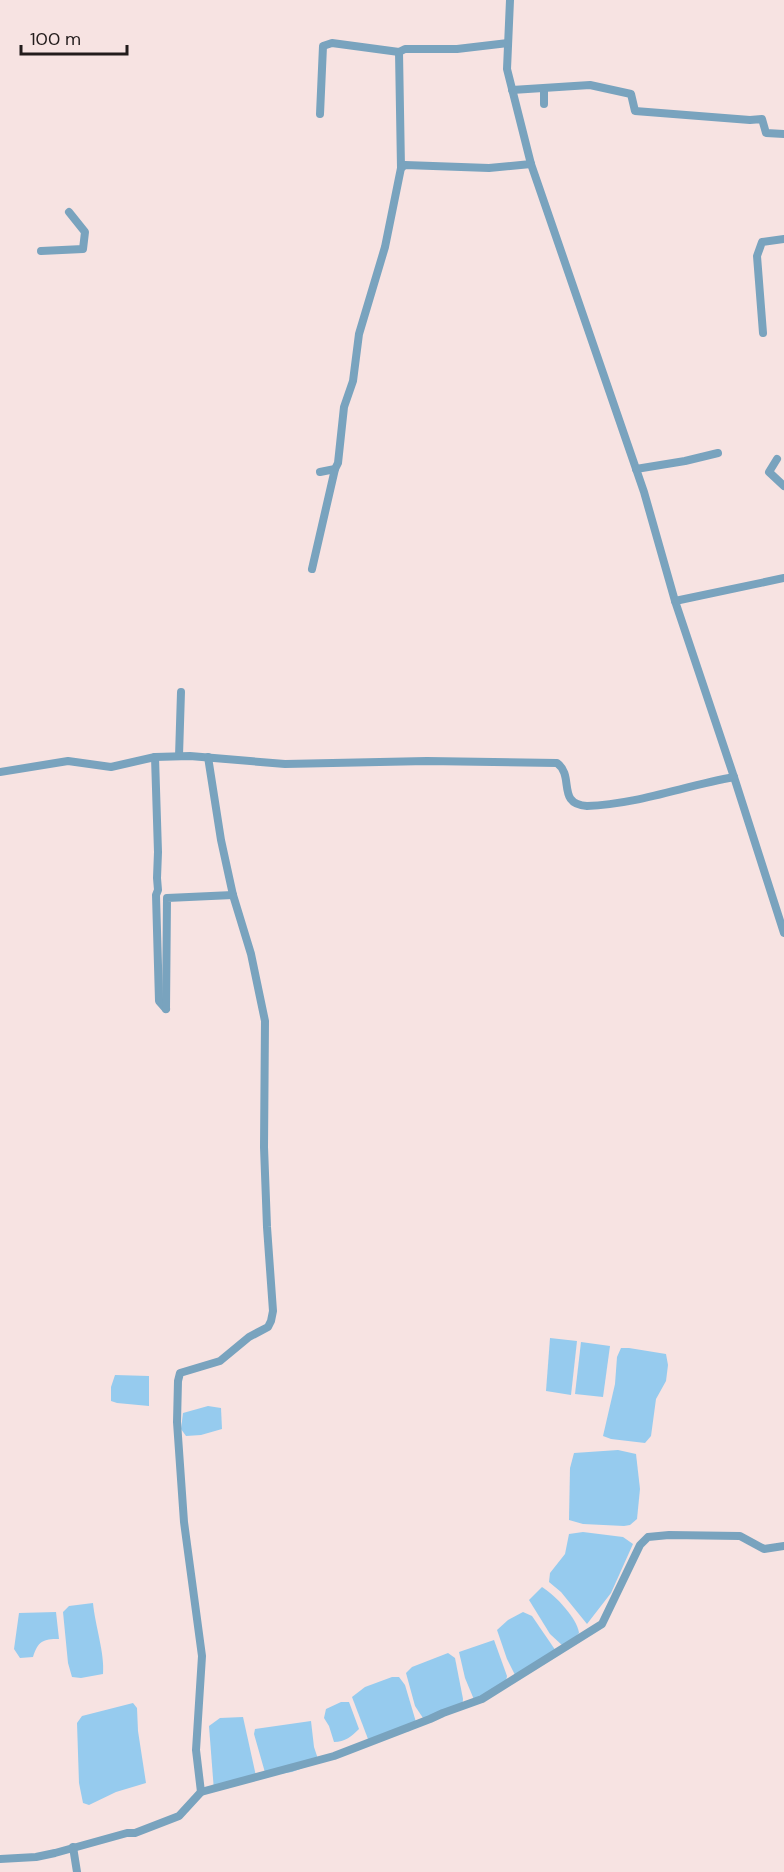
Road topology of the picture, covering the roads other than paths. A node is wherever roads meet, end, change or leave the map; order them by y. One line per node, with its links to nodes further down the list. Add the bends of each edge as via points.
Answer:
1 (510, 0): 2 (street)
2 (508, 43): 3 (street); 5 (street, via 507,69)
3 (399, 52): 7 (street, via 323,45); 10 (street)
4 (544, 89): 5 (street); 6 (street); 8 (street, via 606,87 631,94 635,111 762,118 766,133)
5 (512, 90): 9 (street)
6 (544, 104)
7 (320, 114)
8 (784, 134)
9 (531, 164): 10 (street); 18 (street)
10 (401, 168): 17 (street, via 385,248 359,334)
11 (69, 212): 13 (street, via 85,232 83,249)
12 (784, 239): 14 (street, via 762,242 757,256)
13 (41, 251)
14 (763, 333)
15 (718, 453): 18 (street)
16 (777, 459): 20 (street, via 769,472)
17 (335, 469): 19 (street); 21 (street)
18 (636, 469): 23 (street)
19 (320, 472)
20 (784, 486)
21 (312, 569)
22 (784, 578): 23 (street)
23 (675, 601): 29 (street)
24 (181, 692): 25 (street)
25 (179, 756): 26 (street); 27 (street)
26 (155, 757): 28 (street, via 111,767 68,761); 30 (street, via 159,1001 166,1009 167,898)
27 (208, 757): 29 (street, via 285,764 557,763 572,801 586,806 654,797); 30 (street)
28 (0, 772)
29 (734, 777): 31 (street)
30 (233, 895): 33 (street, via 265,1021 264,1147 273,1311 268,1326 220,1360 180,1373 178,1381 184,1522 202,1656 196,1750)
31 (784, 933)
32 (784, 1546): 33 (street, via 764,1549 740,1536 648,1537 640,1545 602,1624 482,1699 334,1756)
33 (201, 1792): 34 (street, via 179,1815 135,1833)
34 (73, 1847): 35 (street, via 36,1857); 36 (street)
35 (0, 1859)
36 (77, 1872)

